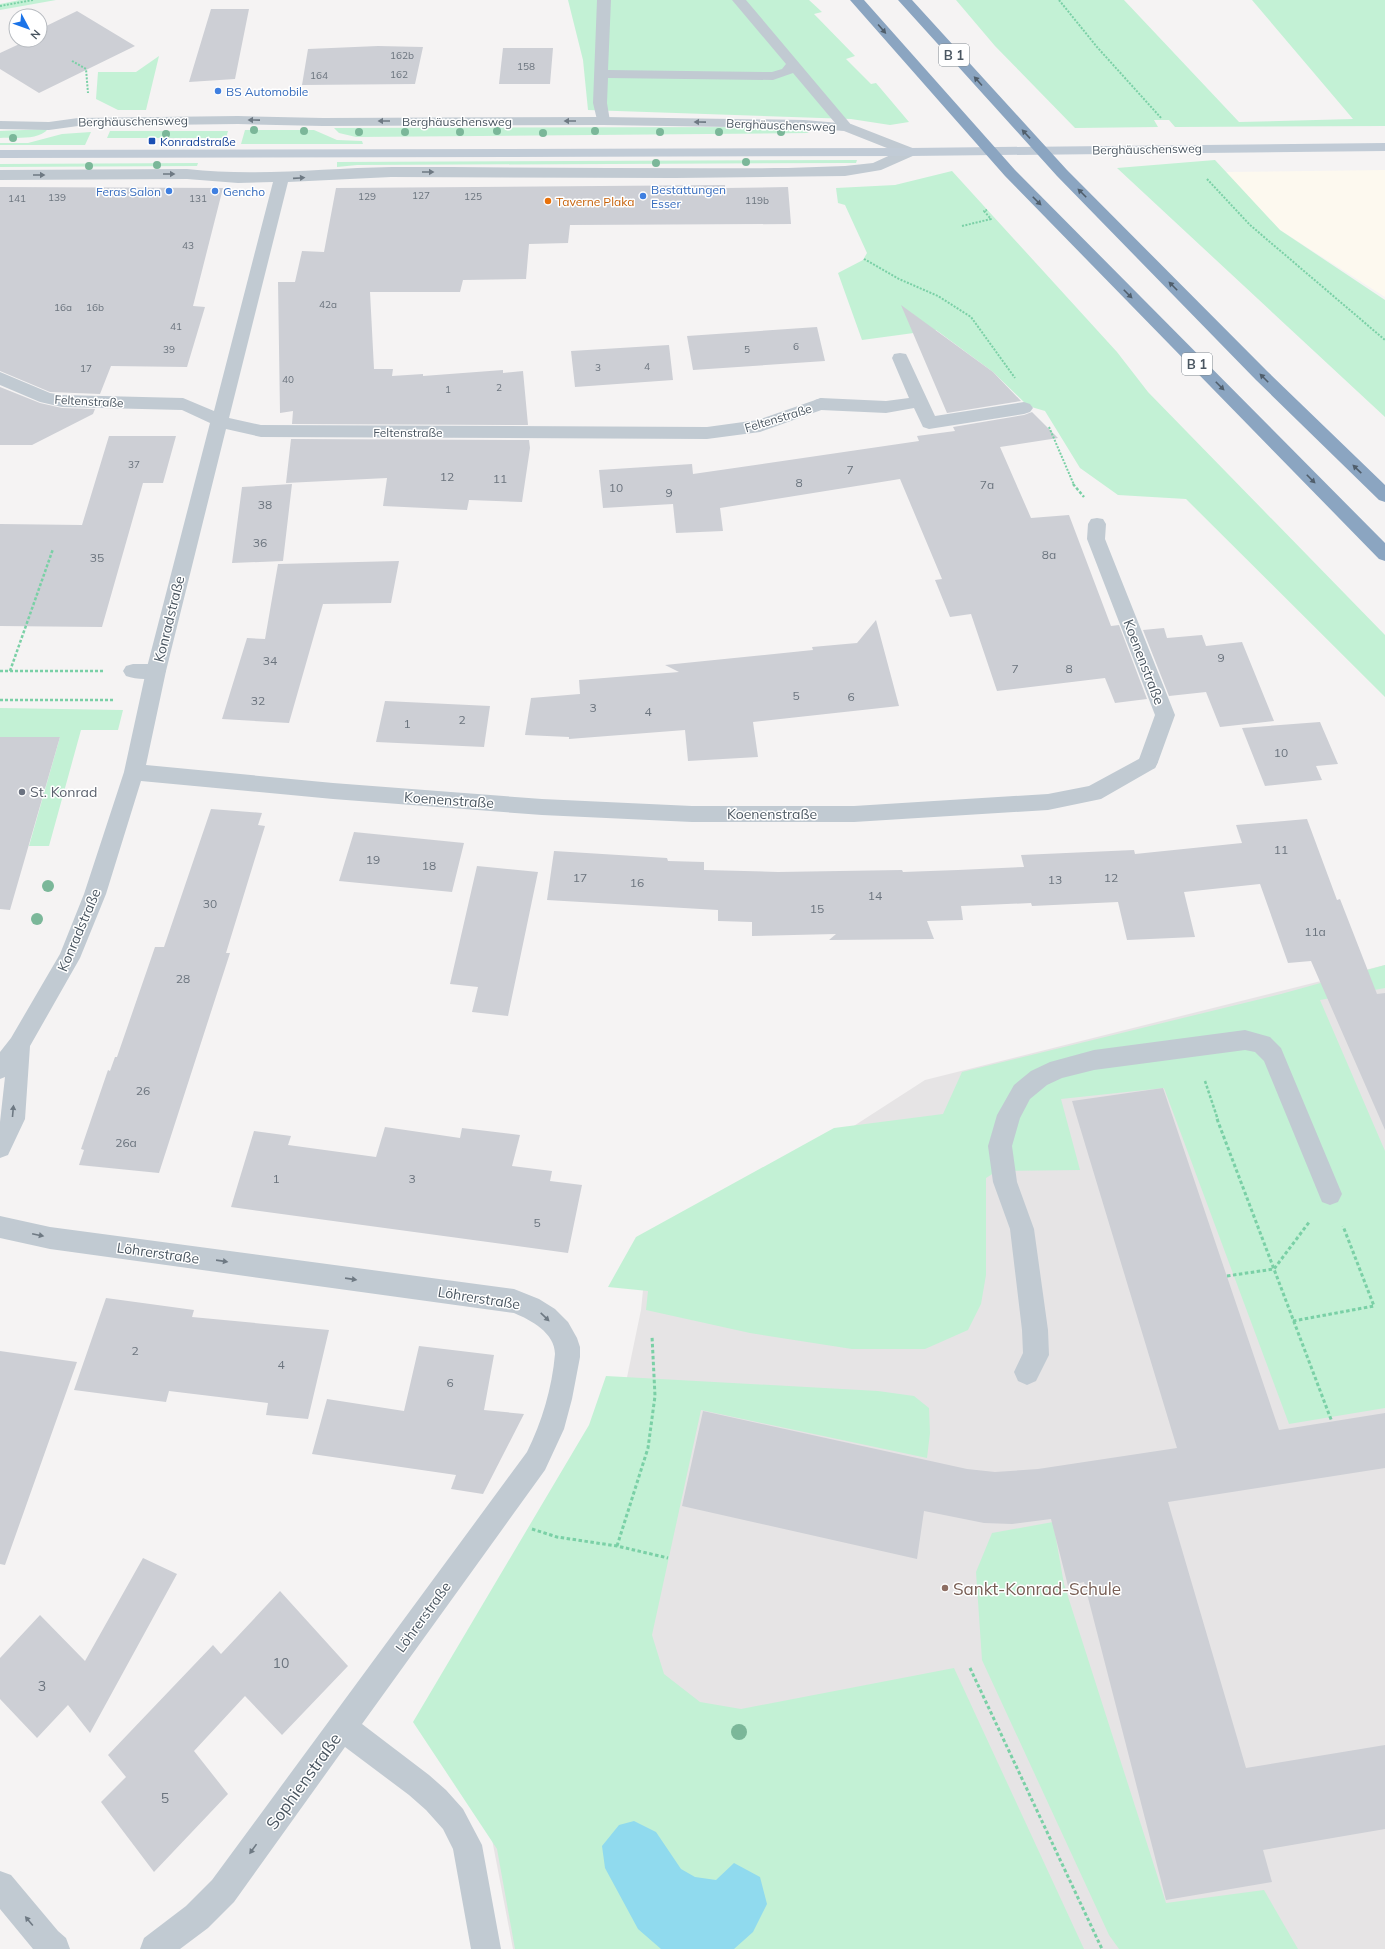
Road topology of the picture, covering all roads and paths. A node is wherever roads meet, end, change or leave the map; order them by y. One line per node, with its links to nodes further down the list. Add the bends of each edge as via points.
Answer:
1 (33, 0): 7 (path)
2 (604, 0): 10 (street)
3 (739, 0): 9 (street)
4 (857, 0): 35 (highway, B 1, one-way to 35, via 1010,174)
5 (905, 0): 32 (highway, B 1, one-way to 5, via 1062,173)
6 (1059, 0): 16 (path)
7 (0, 6)
8 (72, 61): 11 (path, via 86,69)
9 (793, 64): 10 (street, via 787,72 773,76); 14 (street)
10 (601, 74): 12 (street, via 600,103)
11 (91, 121): 12 (street, Berghäuschensweg, one-way to 11); 13 (street, Berghäuschensweg, via 49,126)
12 (603, 121): 14 (street, Berghäuschensweg, one-way to 12)
13 (0, 126)
14 (846, 127): 17 (street, Berghäuschensweg)
15 (1385, 147): 16 (main road, Berghäuschensweg)
16 (1185, 149): 17 (main road, Berghäuschensweg); 24 (path, via 1203,174 1250,225)
17 (910, 152): 18 (main road, Berghäuschensweg); 20 (street, Berghäuschensweg, one-way to 17, via 362,172 845,171 876,167)
18 (0, 154)
19 (0, 175): 20 (street, Berghäuschensweg, one-way to 20, via 187,174)
20 (281, 179): 30 (street, Konradstraße)
21 (987, 210): 22 (path, via 984,211 991,218)
22 (962, 226)
23 (864, 259): 27 (path, via 899,279 938,296 971,317)
24 (1385, 340)
25 (900, 358): 28 (street)
26 (0, 378): 30 (street, Feltenstraße, via 20,388 57,400 183,404)
27 (1016, 381)
28 (919, 402): 29 (street, via 929,423); 30 (street, Feltenstraße, via 886,407 821,404 760,426 707,433 261,431 240,428)
29 (1024, 408)
30 (220, 421): 39 (street, Konradstraße)
31 (1048, 425): 33 (path, via 1074,486 1095,513)
32 (1385, 496)
33 (1097, 524): 42 (street, Koenenstraße, via 1096,539 1165,715 1148,762 1094,793 1048,802 854,814 692,814 542,807)
34 (53, 549): 37 (path)
35 (1385, 554)
36 (0, 671): 37 (path)
37 (10, 671): 38 (path)
38 (133, 671): 39 (street)
39 (156, 671): 41 (street, Konradstraße)
40 (0, 700): 41 (path)
41 (150, 700): 42 (street, Konradstraße)
42 (134, 772): 44 (street, Konradstraße, via 95,894 69,958)
43 (1217, 1044): 47 (street, via 1245,1040 1262,1044 1273,1055); 49 (path, via 1206,1065 1205,1078 1209,1097); 53 (street, via 1094,1060 1058,1069 1039,1078 1022,1092 1009,1115 1000,1146 1005,1182 1022,1229 1035,1330 1036,1355)
44 (10, 1045): 45 (street, Konradstraße); 46 (street, Konradstraße, one-way to 44, via 12,1119)
45 (0, 1069)
46 (0, 1147)
47 (1330, 1194): 49 (path); 51 (path, via 1374,1306)
48 (0, 1227): 55 (street, Löhrerstraße, one-way to 55, via 50,1238 514,1301 539,1311 557,1329 567,1348 559,1404 551,1433 536,1461)
49 (1274, 1269): 50 (path); 51 (path)
50 (1227, 1276)
51 (1293, 1321): 54 (path)
52 (652, 1336): 56 (path, via 655,1396 648,1448)
53 (1027, 1372)
54 (1332, 1422)
55 (496, 1517): 56 (path, via 556,1537); 59 (street, Löhrerstraße)
56 (617, 1546): 57 (path)
57 (668, 1558)
58 (970, 1668): 64 (path)
59 (342, 1727): 62 (street, Sophienstraße, one-way to 62, via 223,1891 197,1917); 63 (street, Sophienstraße, via 425,1790 453,1819 466,1845)
60 (0, 1886): 61 (street, one-way to 60, via 47,1942)
61 (56, 1949)
62 (155, 1949)
63 (486, 1949)
64 (1102, 1949)

